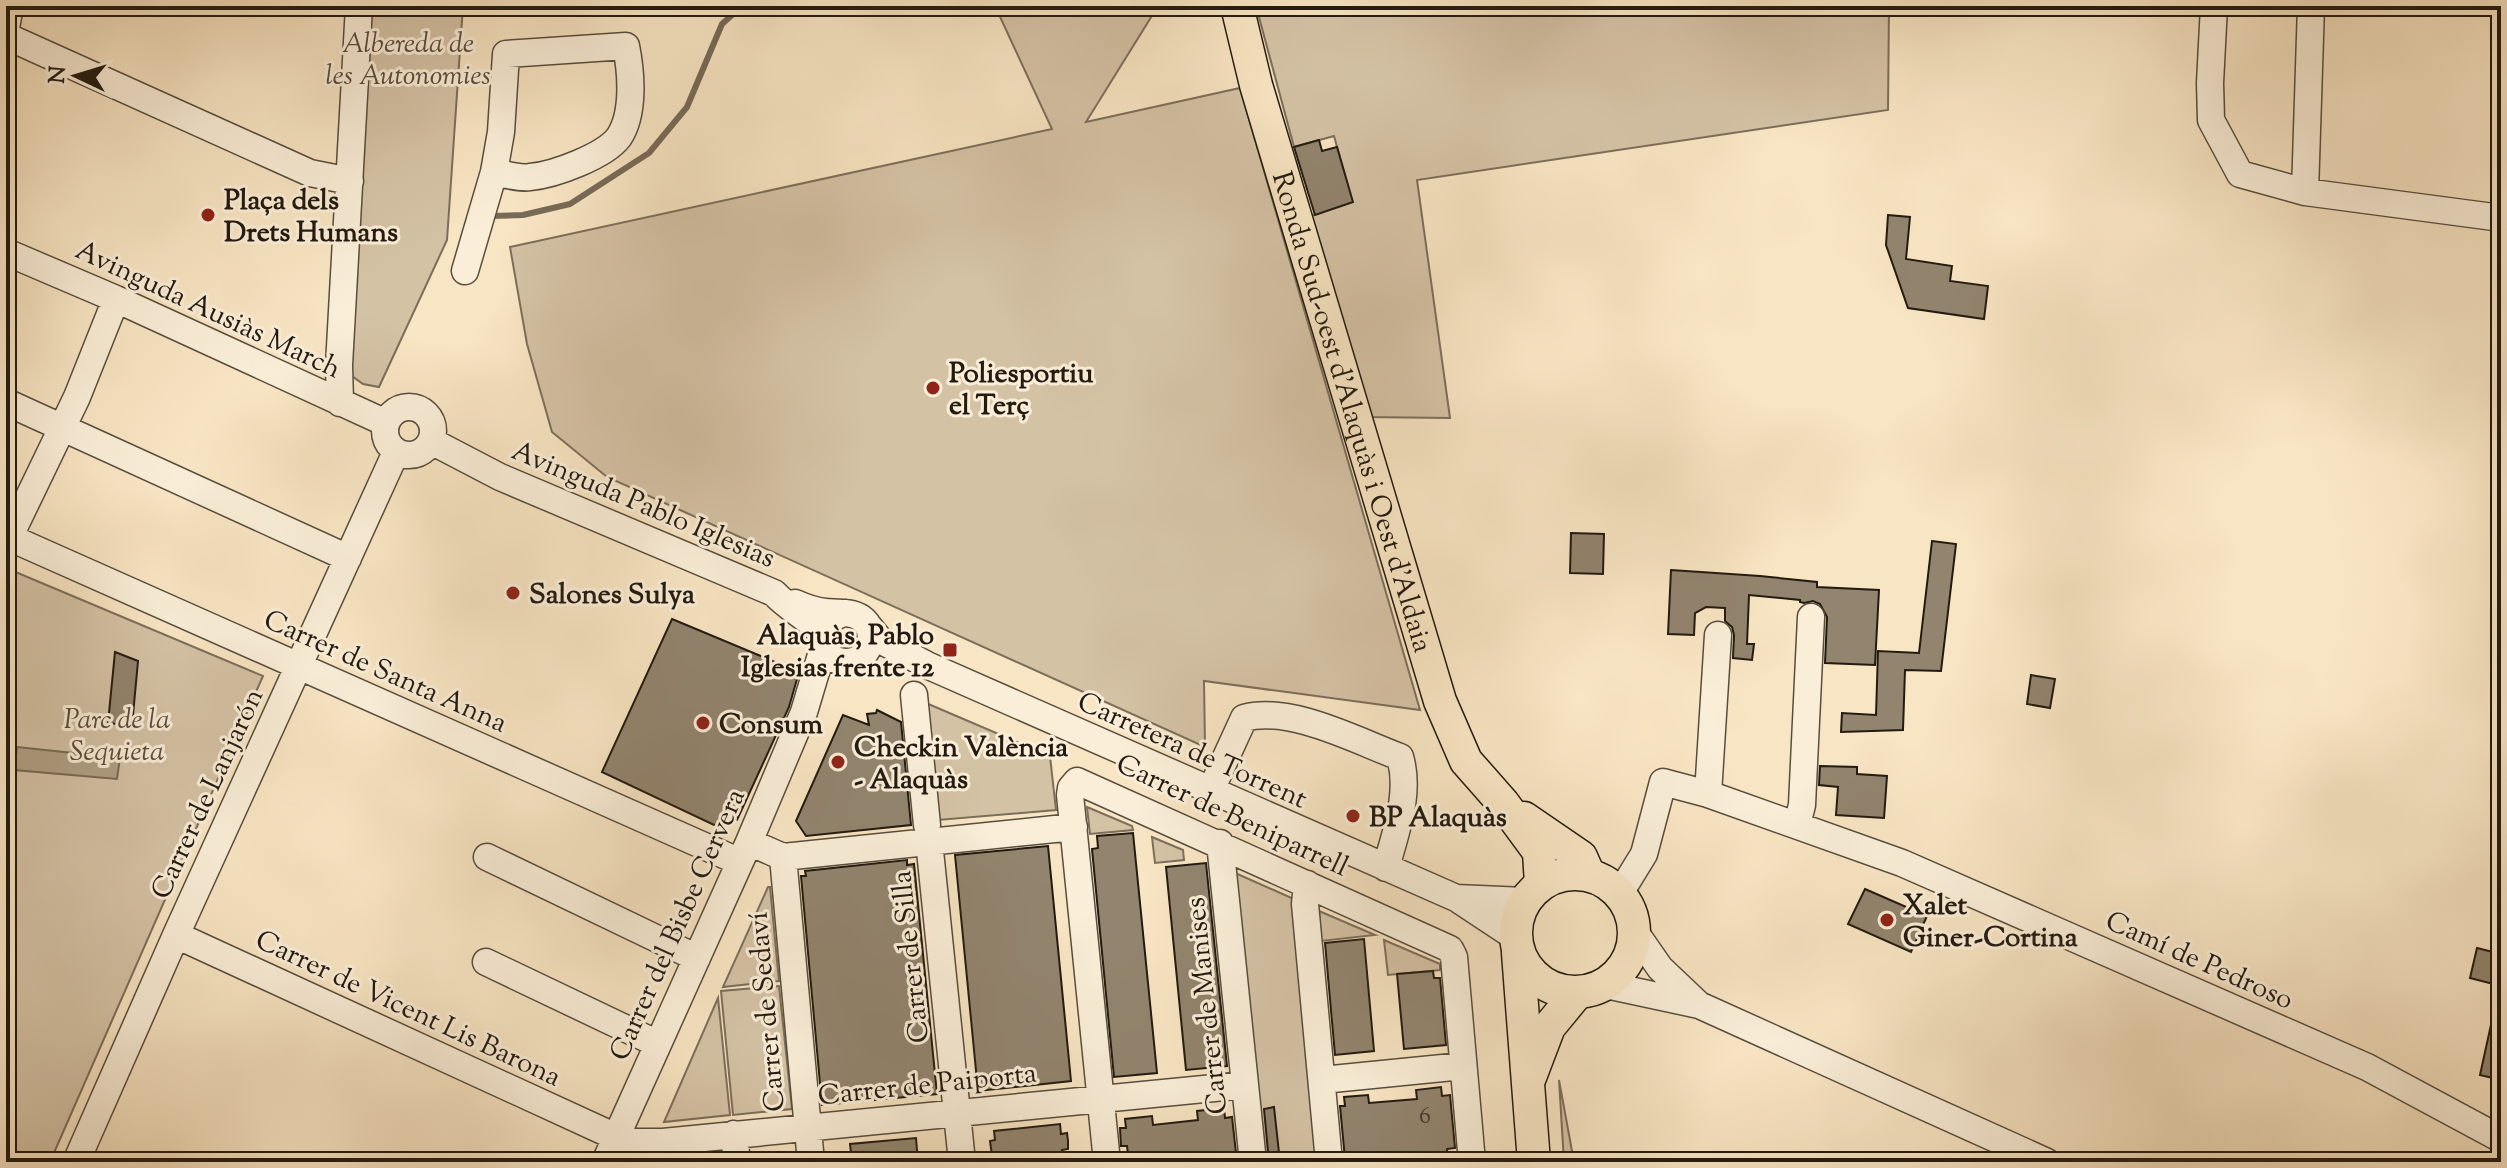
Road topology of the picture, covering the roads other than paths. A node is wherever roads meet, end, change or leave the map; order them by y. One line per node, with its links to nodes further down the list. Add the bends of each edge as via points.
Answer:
1 (10, 6): 6 (street)
2 (359, 6): 9 (street)
3 (1237, 6): 34 (main road, Ronda Sud-oest d'Alaquàs i Oest d'Aldaia, via 1440,701 1466,761)
4 (2214, 6): 10 (street, via 2211,120 2240,174)
5 (2311, 6): 10 (street)
6 (6, 28)
7 (6, 36): 9 (street, via 310,173)
8 (494, 172): 8 (street, via 529,178 576,165 618,139 628,106 631,69 626,46 506,54); 13 (street)
9 (350, 181): 16 (street)
10 (2305, 192): 11 (street)
11 (2501, 218)
12 (6, 252): 14 (street, Avinguda Ausiàs March)
13 (465, 271)
14 (116, 299): 16 (street, Avinguda Ausiàs March); 18 (street)
15 (6, 402): 18 (street)
16 (340, 403): 17 (street, Avinguda Ausiàs March)
17 (386, 423): 19 (street, via 404,406 418,407 429,416); 20 (street, via 386,439)
18 (62, 428): 21 (street); 22 (street)
19 (431, 441): 20 (street, via 416,454); 23 (street, Avinguda Pablo Iglesias, via 500,477)
20 (396, 452): 22 (street, Carrer de Lanjarón)
21 (8, 537): 30 (street, Carrer de Santa Anna)
22 (348, 558): 30 (street, Carrer de Lanjarón)
23 (774, 593): 25 (street, via 798,605); 27 (street, Avinguda Pablo Iglesias, via 808,618)
24 (1811, 617): 35 (street)
25 (856, 618): 27 (street, via 839,615 827,623); 28 (street, via 871,637); 29 (street, Carretera de Torrent, via 880,640)
26 (1718, 635): 33 (street)
27 (829, 647): 28 (street, via 855,660); 39 (street, Carrer del Bisbe Cervera)
28 (867, 650): 29 (street, Carretera de Torrent)
29 (907, 652): 32 (street, Carretera de Torrent)
30 (299, 666): 39 (street, Carrer de Santa Anna); 49 (street, Carrer de Lanjarón)
31 (914, 695): 37 (street, Carrer de Silla)
32 (1211, 790): 42 (street, Carretera de Torrent); 42 (street, via 1244,718 1255,715 1309,723 1400,757 1405,772 1402,808)
33 (1708, 794): 35 (street, Camí de Pedroso); 46 (street, Camí de Pedroso, via 1663,782 1644,854)
34 (1503, 803): 43 (main road, Ronda Sud-oest d'Alaquàs i Oest d'Aldaia, via 1581,857); 45 (main road, Ronda Sud-oest d'Alaquàs i Oest d'Aldaia, via 1539,852)
35 (1797, 825): 65 (street, Camí de Pedroso, via 1902,863 2367,1067)
36 (1074, 827): 37 (street); 38 (street, Carrer de Beniparrell, via 1071,788 1081,781); 60 (street)
37 (928, 833): 41 (street, via 824,843); 61 (street, Carrer de Silla)
38 (1220, 843): 44 (street, Carrer de Beniparrell); 59 (street, Carrer de Manises)
39 (744, 852): 41 (street); 51 (street, Carrer del Bisbe Cervera)
40 (487, 857): 51 (street)
41 (783, 857): 62 (street, Carrer de Sedaví)
42 (1386, 868): 47 (street, Carretera de Torrent)
43 (1589, 875): 45 (main road, via 1564,874); 46 (main road)
44 (1307, 884): 56 (street, Carrer de Beniparrell, via 1450,949); 57 (street)
45 (1533, 892): 47 (street, Carretera de Torrent); 50 (main road, via 1517,918)
46 (1620, 893): 48 (main road)
47 (1456, 898): 50 (street, Carretera de Torrent)
48 (1635, 932): 53 (main road, via 1627,962); 54 (street, via 1660,968)
49 (176, 935): 64 (street, Carrer de Vicent Lis Barona); 67 (street, Carrer de Lanjarón)
50 (1517, 945): 53 (main road, via 1541,983); 58 (main road)
51 (697, 958): 55 (street, Carrer del Bisbe Cervera)
52 (486, 962): 55 (street)
53 (1591, 989): 54 (street); 58 (main road, via 1549,1027)
54 (1699, 1005): 77 (street)
55 (658, 1044): 64 (street, Carrer del Bisbe Cervera)
56 (1463, 1066): 57 (street); 75 (street)
57 (1322, 1080): 74 (street)
58 (1528, 1084): 76 (main road)
59 (1245, 1085): 60 (street, Carrer de Paiporta); 73 (street, Carrer de Manises)
60 (1101, 1099): 61 (street, Carrer de Paiporta); 72 (street)
61 (956, 1112): 62 (street, Carrer de Paiporta); 71 (street, Carrer de Silla)
62 (808, 1127): 63 (street, Carrer de Paiporta); 70 (street, Carrer de Sedaví)
63 (734, 1134): 66 (street, Carrer de Paiporta); 69 (street)
64 (616, 1137): 66 (street, Carrer de Paiporta); 68 (street, Carrer del Bisbe Cervera)
65 (2501, 1139)
66 (664, 1152)
67 (76, 1162)
68 (605, 1162)
69 (737, 1162)
70 (811, 1162)
71 (962, 1162)
72 (1107, 1162)
73 (1253, 1162)
74 (1329, 1162)
75 (1472, 1162)
76 (1534, 1162)
77 (2047, 1162)

